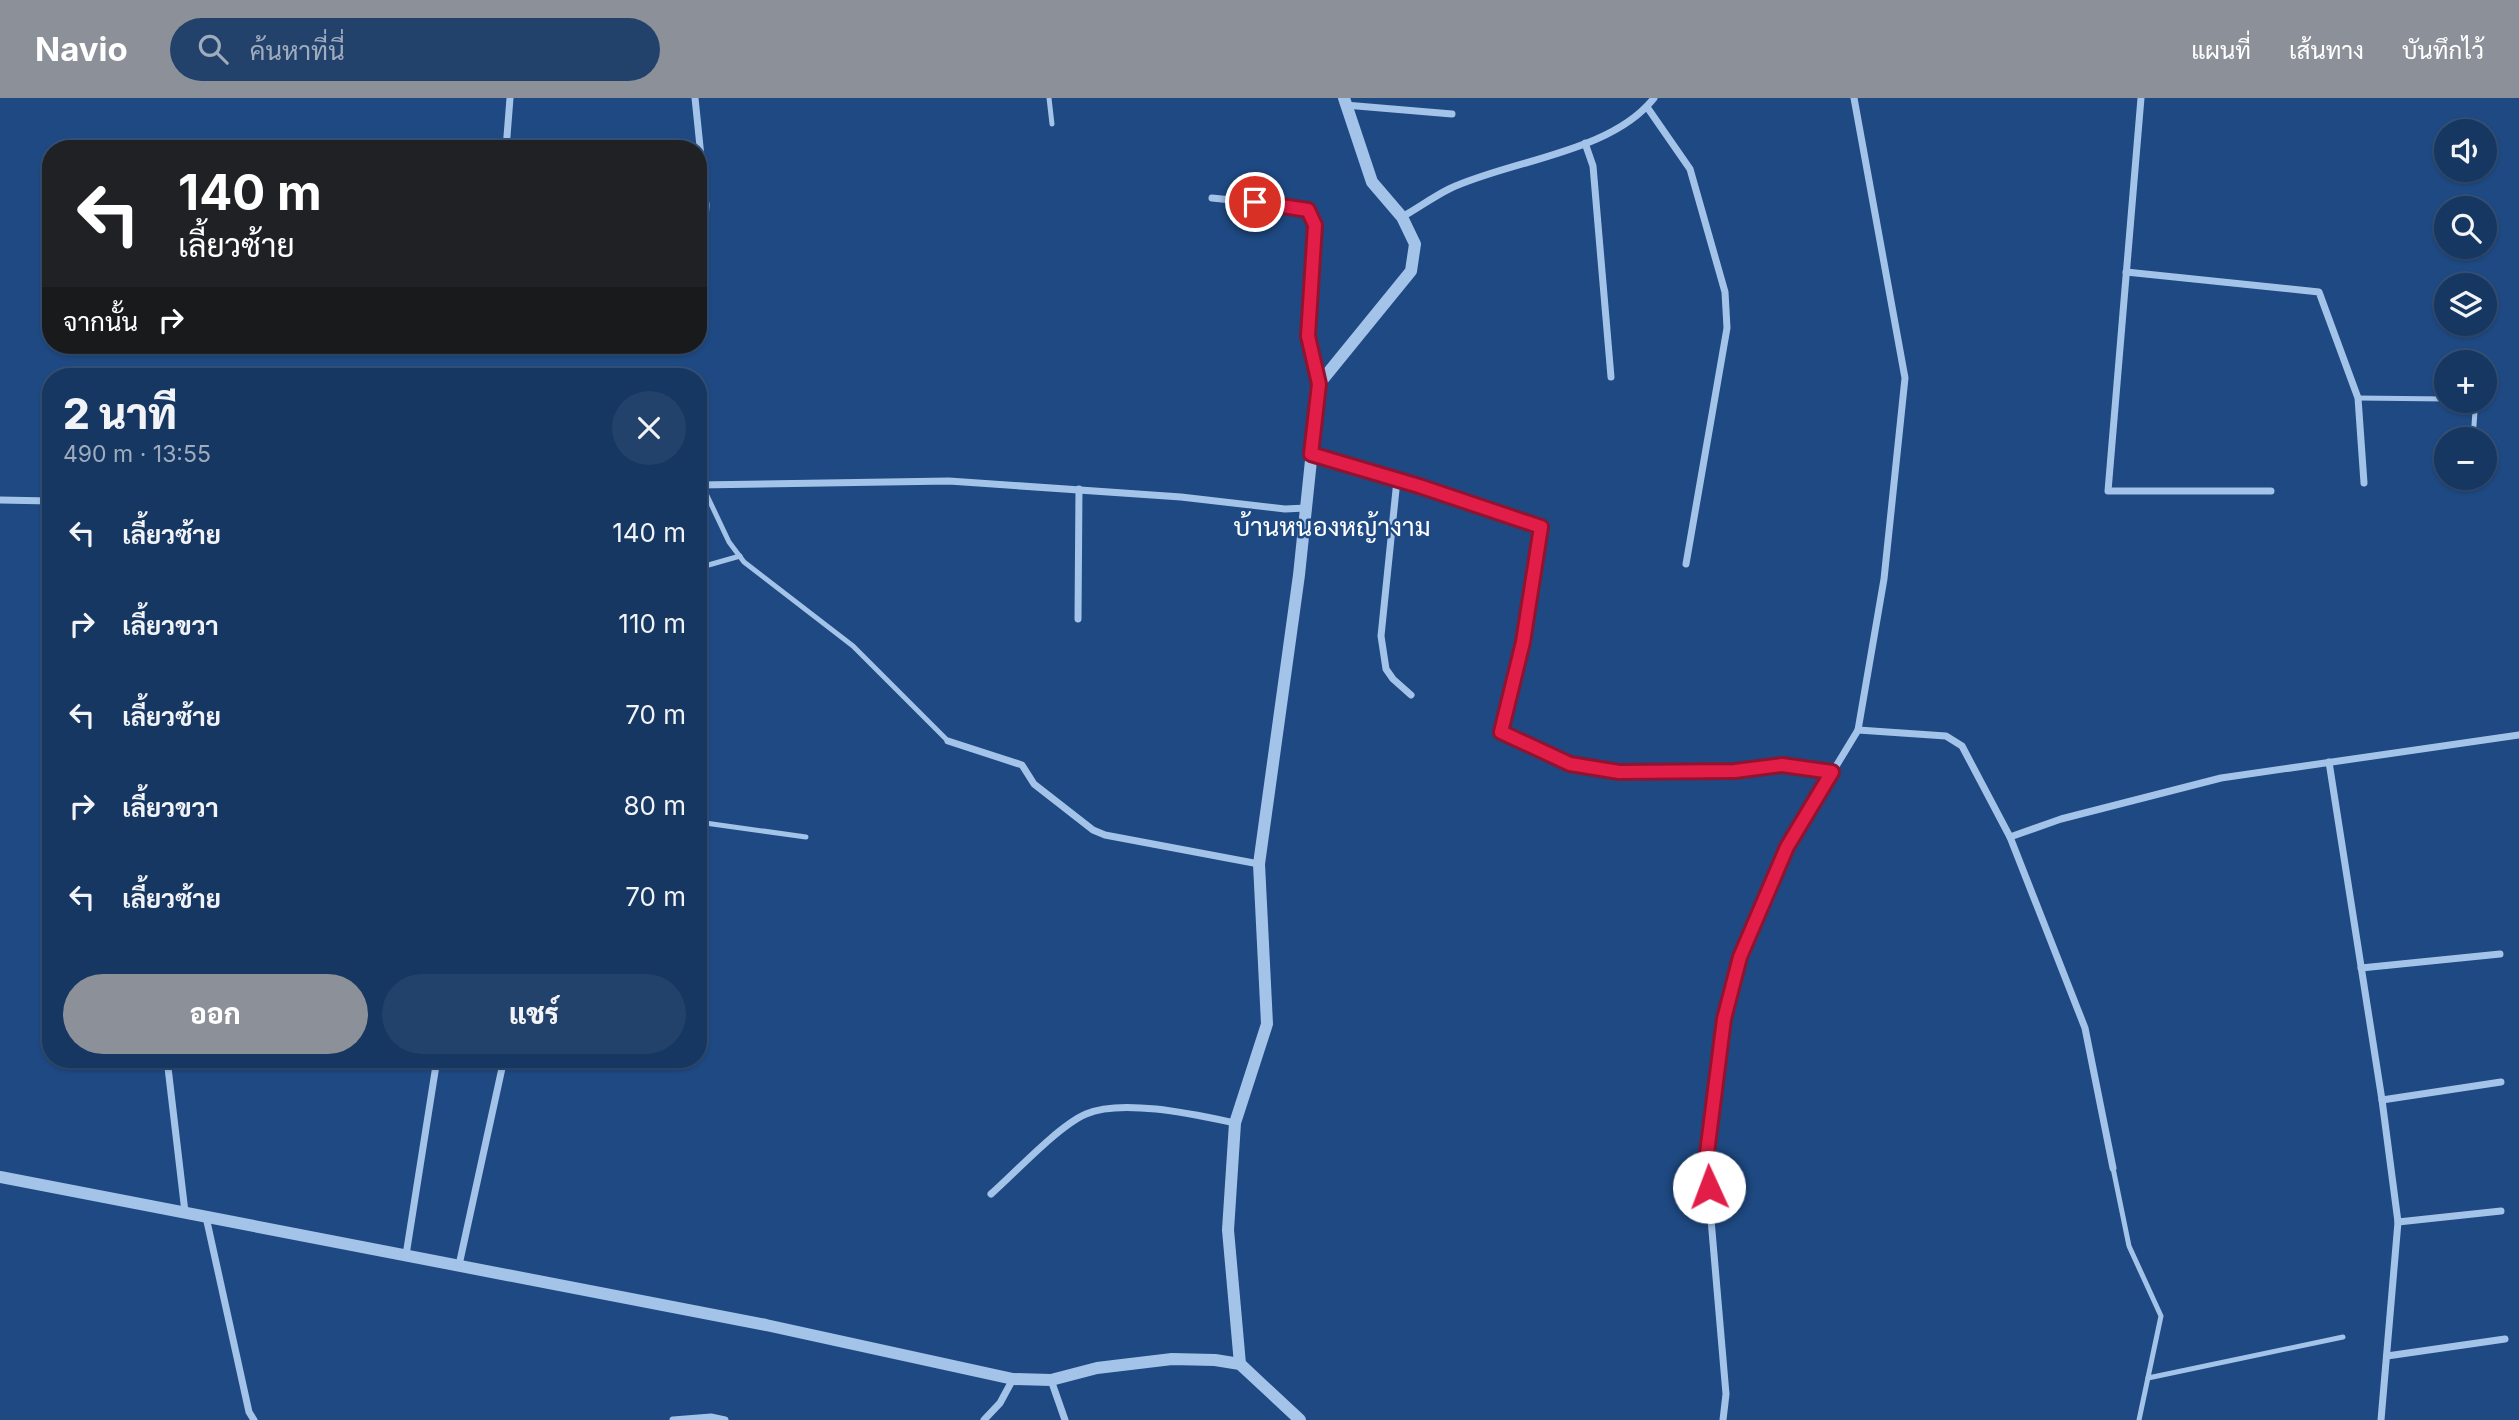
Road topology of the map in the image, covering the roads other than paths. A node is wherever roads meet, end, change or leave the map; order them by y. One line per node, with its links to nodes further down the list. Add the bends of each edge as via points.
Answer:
1 (510, 98): 11 (street)
2 (695, 98): 12 (street)
3 (1049, 98): 10 (lane)
4 (1654, 98): 8 (street)
5 (1854, 98): 36 (street, via 1905,378 1884,579)
6 (2141, 98): 16 (street)
7 (1344, 102): 9 (street); 15 (street, via 1372,182)
8 (1647, 107): 13 (street, via 1629,123); 32 (street, via 1690,169 1725,292 1727,328)
9 (1452, 114)
10 (1052, 124)
11 (507, 140)
12 (698, 140)
13 (1585, 143): 15 (street, via 1449,189); 17 (street, via 1593,166)
14 (1212, 198): 18 (street, via 1298,207 1313,216 1308,336)
15 (1402, 217): 18 (street, via 1415,244 1411,271)
16 (2126, 272): 19 (street, via 2319,292); 26 (street, via 2108,491)
17 (1611, 376)
18 (1319, 384): 21 (street)
19 (2358, 398): 20 (lane); 23 (street)
20 (2434, 399)
21 (1311, 454): 22 (street); 30 (street)
22 (1397, 480): 35 (street, via 1381,645 1386,669); 40 (street, via 1541,527 1523,642 1501,732 1570,764 1619,772 1735,771 1782,765)
23 (2364, 483)
24 (707, 485): 25 (street, via 936,481)
25 (1079, 489): 30 (street); 34 (street)
26 (2271, 491)
27 (707, 499): 31 (lane)
28 (0, 500): 29 (street)
29 (42, 501)
30 (1306, 508): 44 (street)
31 (740, 556): 33 (lane); 38 (lane, via 853,646)
32 (1686, 564)
33 (707, 565)
34 (1078, 619)
35 (1411, 695)
36 (1858, 730): 40 (street); 43 (street, via 1945,736 1962,746)
37 (2519, 735): 39 (street)
38 (948, 741): 44 (street, via 1022,765 1034,784 1105,835)
39 (2329, 762): 43 (street, via 2221,778 2061,819); 46 (street)
40 (1832, 772): 75 (street, via 1787,847 1740,957 1724,1019 1706,1161 1726,1394)
41 (707, 823): 42 (lane)
42 (806, 837)
43 (2010, 837): 53 (street, via 2085,1028)
44 (1259, 864): 52 (street, via 1267,1024)
45 (2500, 954): 46 (street)
46 (2361, 968): 51 (street)
47 (168, 1068): 57 (street)
48 (436, 1068): 60 (street)
49 (502, 1068): 61 (street)
50 (2501, 1082): 51 (street)
51 (2382, 1100): 59 (street)
52 (1235, 1122): 55 (street, via 1172,1111 1095,1110 1082,1115); 65 (street, via 1228,1230)
53 (2113, 1168): 66 (lane, via 2129,1246 2161,1316)
54 (0, 1177): 57 (street)
55 (991, 1194)
56 (2501, 1211): 59 (street)
57 (185, 1212): 58 (street)
58 (206, 1216): 60 (street); 69 (street)
59 (2398, 1222): 64 (street)
60 (406, 1255): 61 (street)
61 (459, 1265): 67 (street)
62 (2343, 1337): 66 (lane)
63 (2505, 1339): 64 (street)
64 (2387, 1356): 77 (street)
65 (1240, 1364): 68 (street, via 1172,1359 1097,1368); 74 (street)
66 (2148, 1378): 76 (lane)
67 (1013, 1379): 68 (street); 72 (street)
68 (1051, 1380): 73 (street)
69 (254, 1420)
70 (673, 1420): 71 (street)
71 (725, 1420)
72 (984, 1420)
73 (1065, 1420)
74 (1300, 1420)
75 (1723, 1420)
76 (2139, 1420)
77 (2381, 1420)

